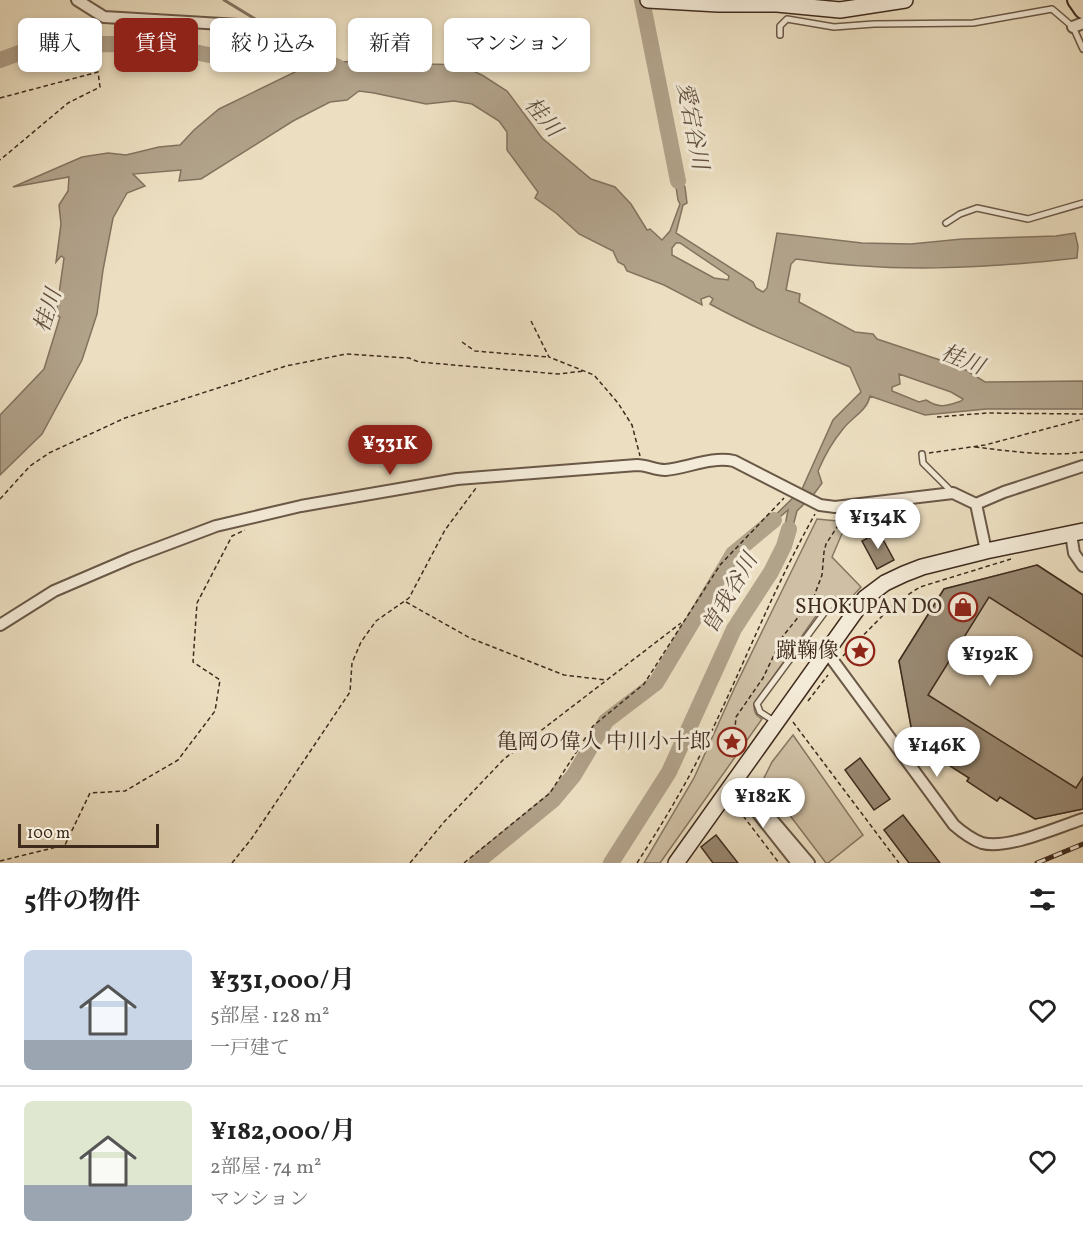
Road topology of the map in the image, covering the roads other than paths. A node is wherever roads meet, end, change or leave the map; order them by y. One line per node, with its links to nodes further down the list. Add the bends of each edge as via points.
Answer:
1 (76, 0): 8 (street, via 104,17)
2 (652, 0): 5 (street)
3 (905, 0): 6 (street)
4 (1077, 0): 7 (main road)
5 (776, 2): 6 (street)
6 (840, 10): 9 (lane)
7 (1083, 10)
8 (210, 23)
9 (855, 25): 10 (lane, via 973,23 1052,9); 11 (lane, via 834,27 788,19 780,26)
10 (1078, 25): 12 (lane)
11 (780, 34)
12 (1083, 49)
13 (1083, 203): 14 (lane, via 1028,219 977,208)
14 (946, 223)
15 (922, 454): 17 (lane, via 922,463)
16 (1083, 466): 18 (street)
17 (953, 493): 18 (street); 23 (street, via 835,507 817,504 722,458 656,470 643,465 457,479 301,506 216,526 54,591)
18 (976, 504): 20 (street)
19 (1077, 532): 20 (street); 21 (street, via 1074,554)
20 (986, 551): 22 (street, via 904,574 865,598)
21 (1083, 566)
22 (855, 612): 24 (street); 25 (lane, via 838,600 833,601 757,704 759,712)
23 (0, 625)
24 (826, 651): 25 (street); 27 (street, via 962,832 981,842 1000,844)
25 (775, 722): 26 (street)
26 (736, 777): 28 (street); 29 (street, via 740,791); 30 (street)
27 (1083, 819)
28 (680, 861)
29 (797, 863)
30 (809, 863)

